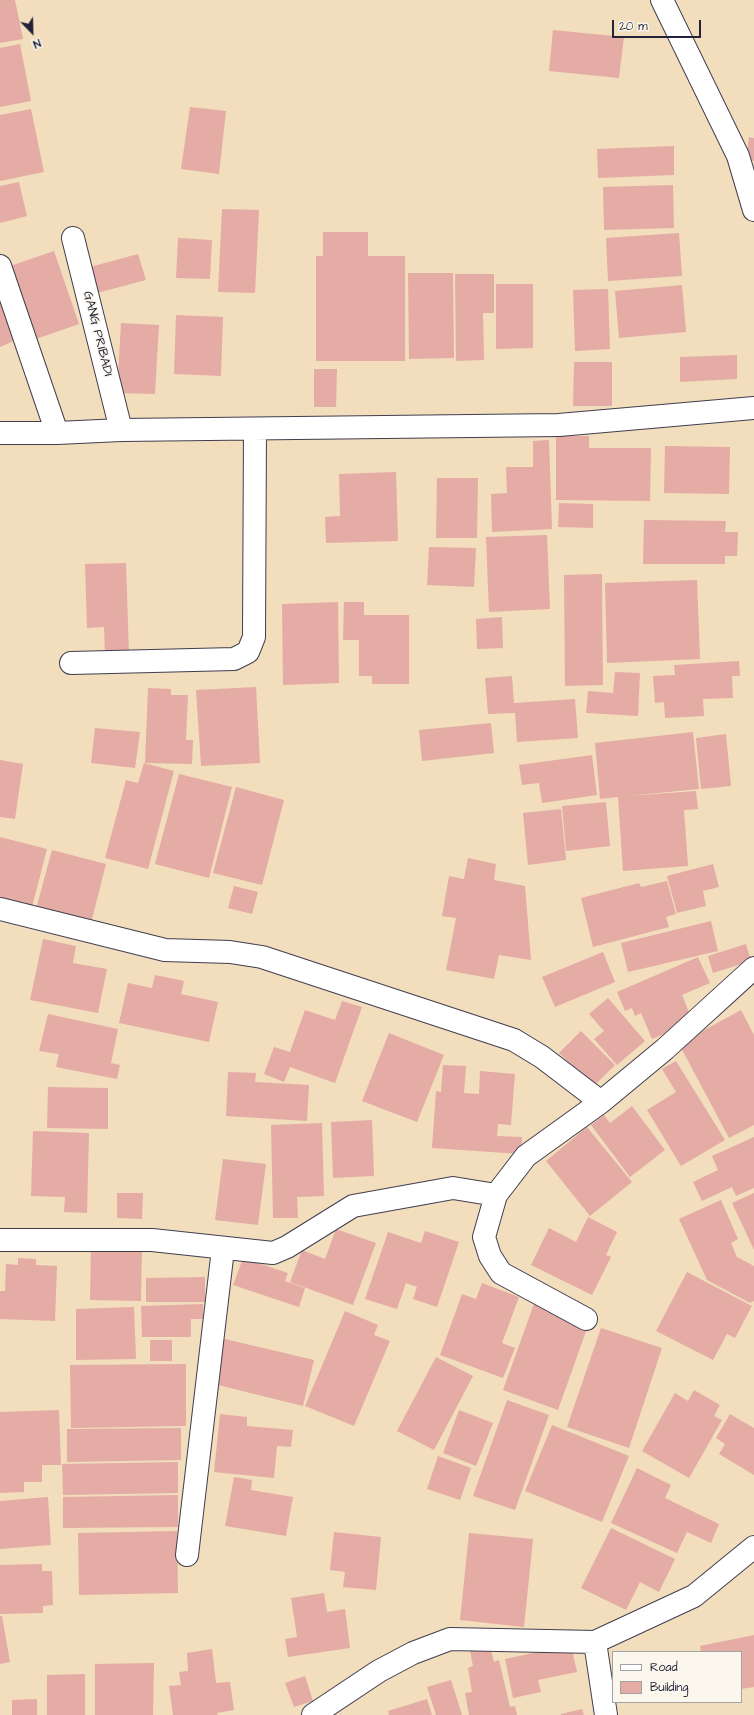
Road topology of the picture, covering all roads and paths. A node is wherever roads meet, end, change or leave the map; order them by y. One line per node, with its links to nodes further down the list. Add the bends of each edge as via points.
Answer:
1 (662, 0): 2 (street, via 738,156)
2 (754, 210)
3 (72, 238): 7 (street, GANG PRIBADI)
4 (0, 266): 9 (street)
5 (754, 408): 6 (street, via 559,425)
6 (255, 429): 7 (street); 10 (street, via 254,637 248,652 234,660)
7 (121, 430): 9 (street)
8 (0, 433): 9 (street)
9 (57, 433)
10 (71, 663)
11 (0, 909): 13 (street, via 165,950 230,952 262,957 514,1040 542,1057)
12 (754, 968): 13 (street, via 665,1049)
13 (601, 1102): 14 (street, via 526,1156)
14 (496, 1194): 16 (street, via 453,1188 353,1206 273,1253); 17 (street, via 484,1236 490,1256 501,1273)
15 (0, 1240): 16 (street, via 152,1240)
16 (223, 1249): 19 (street)
17 (586, 1319)
18 (754, 1547): 20 (street, via 694,1596)
19 (187, 1555)
20 (595, 1642): 21 (street, via 450,1639 413,1653 379,1671); 22 (street)
21 (313, 1715)
22 (606, 1715)

